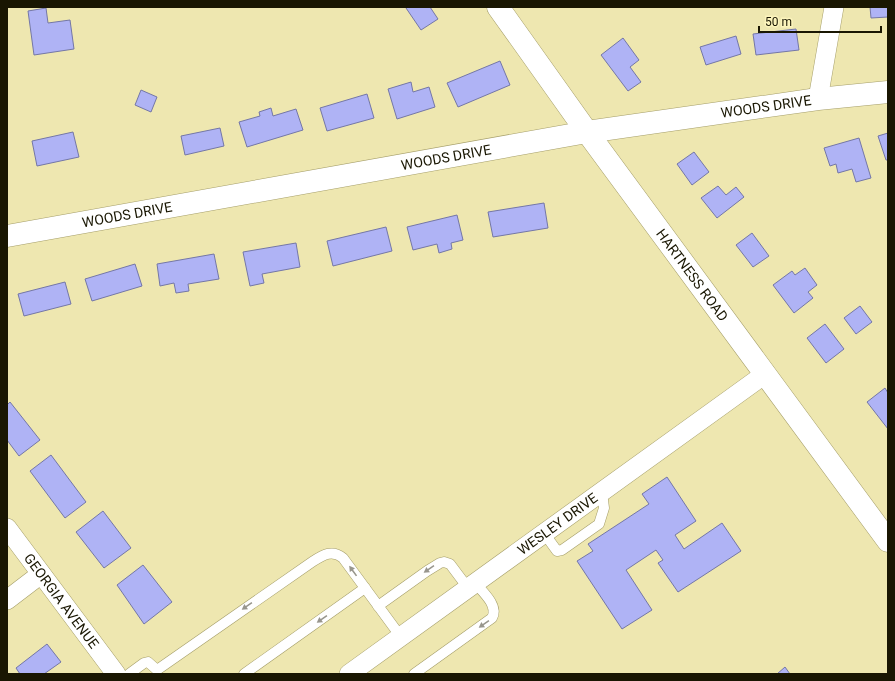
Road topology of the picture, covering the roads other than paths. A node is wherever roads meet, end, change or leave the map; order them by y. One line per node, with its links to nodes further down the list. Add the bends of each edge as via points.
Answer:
1 (498, 7): 5 (street, HARTNESS ROAD)
2 (834, 7): 4 (street)
3 (888, 92): 4 (street, WOODS DRIVE)
4 (818, 99): 5 (street, WOODS DRIVE)
5 (587, 132): 6 (street, WOODS DRIVE); 7 (street, HARTNESS ROAD)
6 (7, 236)
7 (765, 374): 9 (street, HARTNESS ROAD); 11 (street, WESLEY DRIVE)
8 (7, 528): 10 (street, GEORGIA AVENUE)
9 (888, 541)
10 (41, 574): 13 (street); 18 (street, GEORGIA AVENUE)
11 (472, 586): 14 (lane, one-way to 14, via 450,564 444,562); 15 (street, WESLEY DRIVE); 21 (lane, one-way to 21, via 494,607 495,613 492,618)
12 (365, 588): 14 (lane); 16 (lane, one-way to 16, via 343,558 333,553 325,554); 20 (lane, one-way to 20)
13 (7, 600)
14 (378, 606): 15 (lane)
15 (401, 637): 17 (street, WESLEY DRIVE)
16 (159, 672): 19 (lane, via 148,662)
17 (355, 672)
18 (116, 674)
19 (129, 674)
20 (244, 674)
21 (414, 674)

